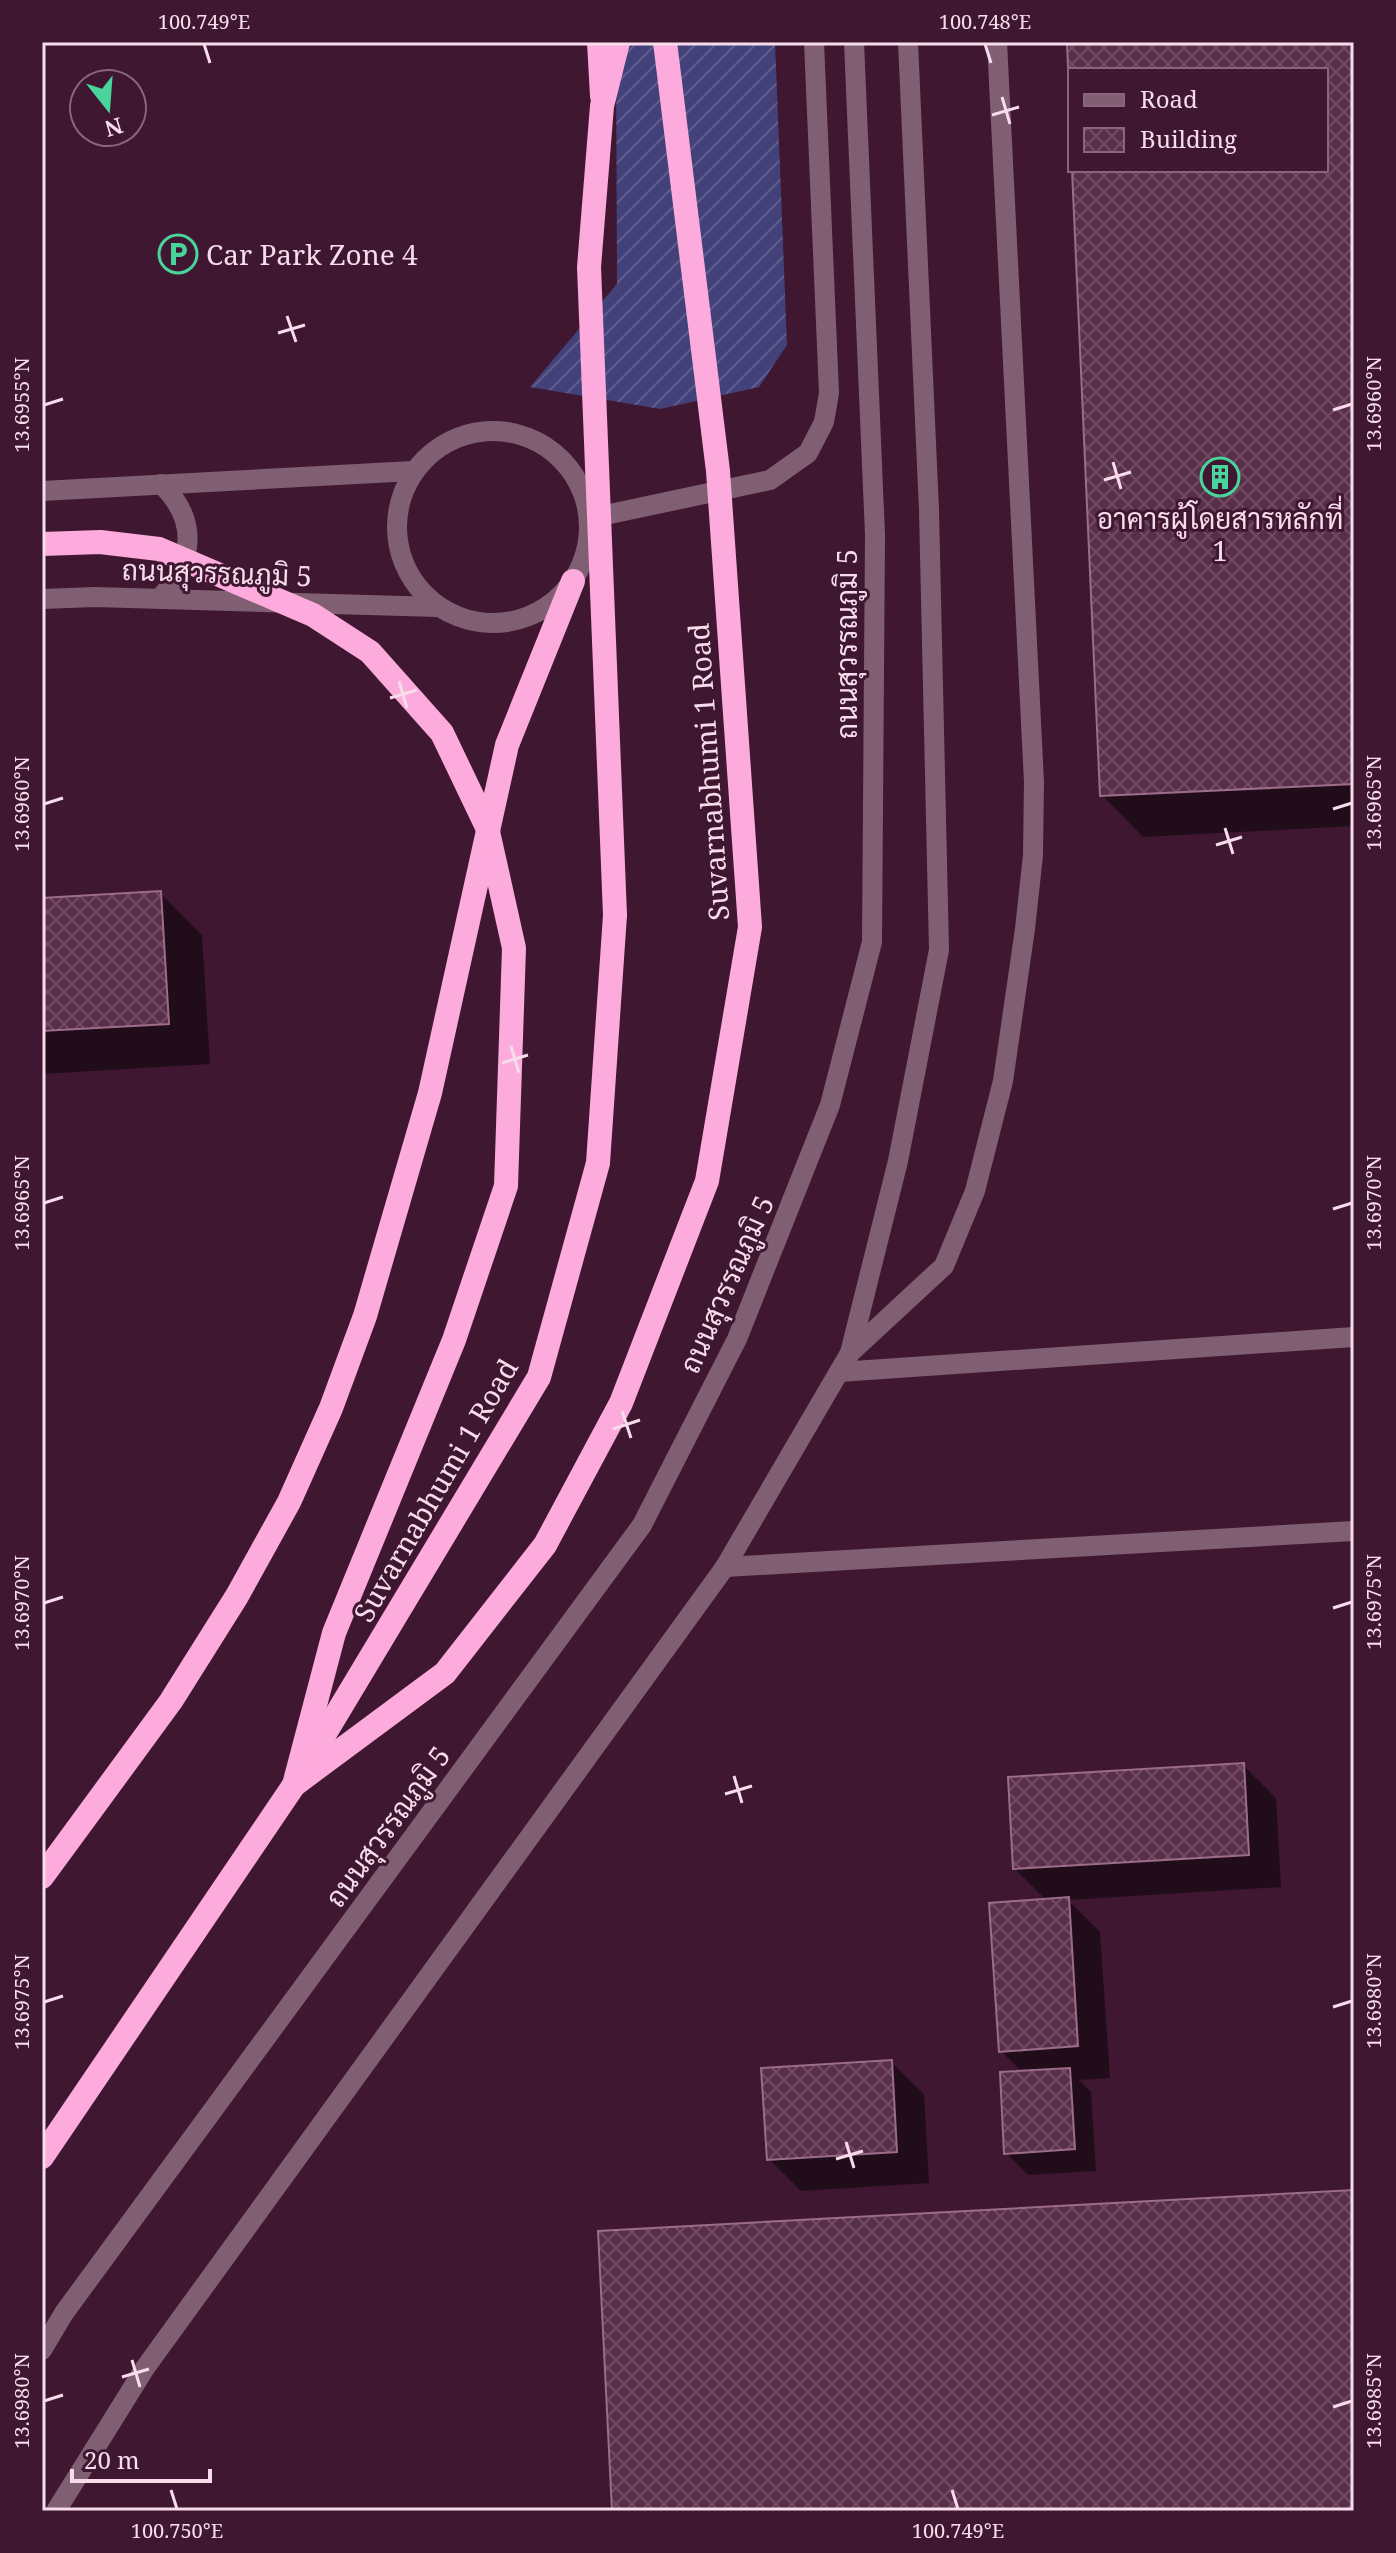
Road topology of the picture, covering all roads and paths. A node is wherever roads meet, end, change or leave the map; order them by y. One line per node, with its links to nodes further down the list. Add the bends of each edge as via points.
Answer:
1 (599, 42): 8 (highway, Suvarnabhumi 1 Road, bridge)
2 (618, 42): 8 (highway, Suvarnabhumi 1 Road, bridge)
3 (665, 42): 23 (highway, Suvarnabhumi 1 Road, bridge, via 718,471 750,927 707,1181 621,1403 545,1545 445,1673)
4 (814, 42): 12 (street, via 829,393 824,422 808,453 770,480)
5 (854, 42): 26 (street, ถนนสุวรรณภูมิ 5, via 875,535 872,942 830,1105 737,1339 642,1525)
6 (908, 42): 19 (street, via 929,510 939,950 898,1161)
7 (997, 42): 19 (street, via 1034,782 1025,929 1003,1081 975,1191 944,1266)
8 (602, 106): 23 (highway, Suvarnabhumi 1 Road, bridge, via 589,267 615,915 598,1163 539,1377)
9 (413, 471): 10 (street); 12 (street, ถนนสุวรรณภูมิ 5, via 437,447 468,433 502,430 534,438 562,458 582,486); 17 (street, ถนนสุวรรณภูมิ 5, via 400,499 402,559 416,586)
10 (161, 484): 11 (street); 15 (street, via 180,507 188,541 185,564)
11 (42, 491)
12 (591, 518): 14 (street, ถนนสุวรรณภูมิ 5, via 588,552)
13 (42, 544): 23 (highway, Suvarnabhumi 1 Road, bridge, via 100,542 159,549 313,615 370,652 442,733 487,827 514,948 506,1186 454,1340 334,1633)
14 (573, 581): 17 (street, ถนนสุวรรณภูมิ 5, via 553,604 526,618 496,624 466,620); 24 (highway, via 507,745 402,1199 331,1408 289,1502 237,1596 171,1701)
15 (160, 598): 16 (street, ถนนสุวรรณภูมิ 5); 17 (street, ถนนสุวรรณภูมิ 5)
16 (42, 599)
17 (438, 607)
18 (1354, 1337): 20 (street)
19 (850, 1353): 20 (street)
20 (839, 1372): 22 (street)
21 (1354, 1531): 22 (street)
22 (725, 1567): 27 (street, via 145,2368)
23 (294, 1785): 25 (highway, Suvarnabhumi 1 Road)
24 (42, 1877)
25 (42, 2157)
26 (42, 2350)
27 (56, 2511)

